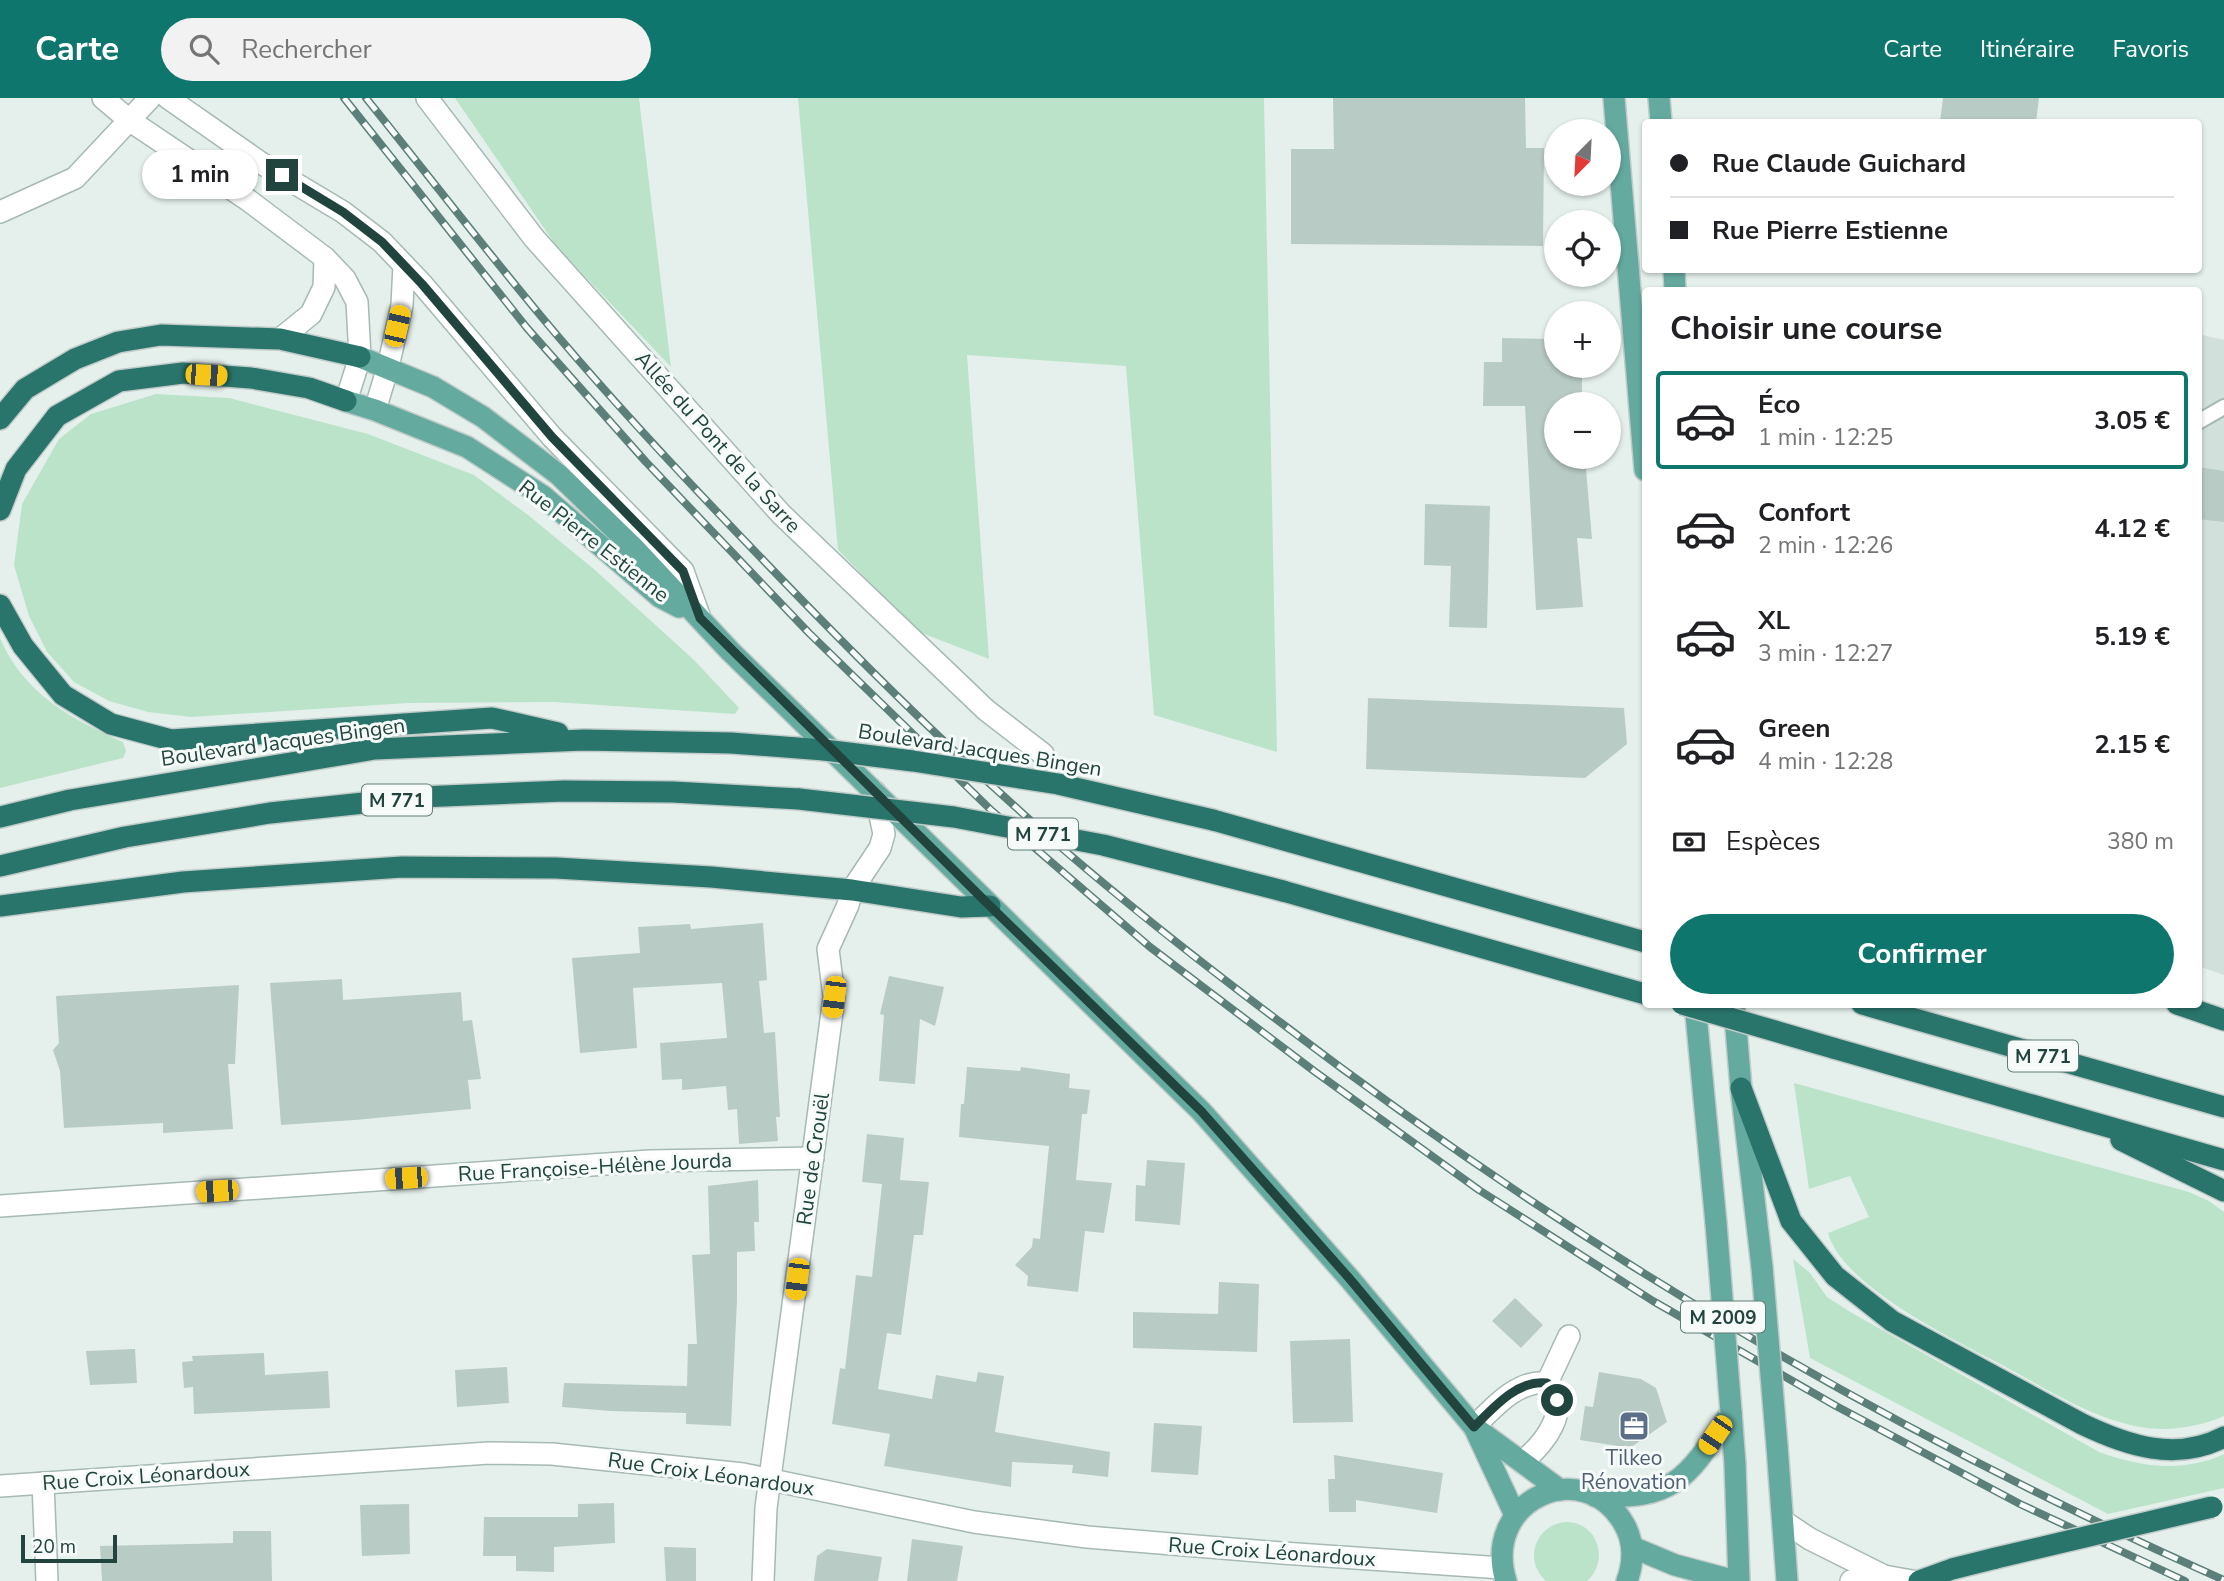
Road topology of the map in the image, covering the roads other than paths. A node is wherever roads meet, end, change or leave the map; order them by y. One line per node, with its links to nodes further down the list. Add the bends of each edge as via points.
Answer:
1 (103, 98): 8 (street)
2 (150, 98): 8 (street)
3 (168, 98): 11 (street, Rue Pierre Estienne, via 261,163 343,212)
4 (427, 98): 25 (street, Allée du Pont de la Sarre, via 534,237 781,514 986,710)
5 (1614, 98): 20 (main road)
6 (1658, 98): 7 (main road)
7 (1661, 119)
8 (129, 120): 9 (street, via 75,178); 10 (street)
9 (0, 212)
10 (325, 258): 12 (street, via 324,287 311,314); 13 (street, via 345,279 357,302)
11 (404, 265): 14 (street, via 402,305); 23 (street, Rue Pierre Estienne, via 552,437 683,571)
12 (280, 339): 13 (highway); 18 (highway, via 161,335 118,342 75,359 25,389)
13 (359, 358): 14 (main road, Rue Pierre Estienne); 15 (street)
14 (388, 367): 17 (street); 23 (main road, Rue Pierre Estienne, via 483,416 525,447 633,547)
15 (346, 401): 17 (main road, Rue Pierre Estienne); 21 (highway, via 309,388 251,377 183,373 119,382 57,416 16,469)
16 (2224, 407): 19 (lane)
17 (375, 410): 23 (main road, Rue Pierre Estienne, via 467,447 544,496 660,597)
18 (0, 419)
19 (2202, 420)
20 (1642, 434)
21 (0, 510)
22 (0, 605): 24 (highway, via 23,646 63,695 111,724 171,740 492,718)
23 (700, 618): 26 (main road, Rue Pierre Estienne)
24 (584, 740): 27 (highway, Boulevard Jacques Bingen / M 771, via 375,749 70,800); 32 (highway, Boulevard Jacques Bingen / M 771, bridge, via 731,743 913,761 1058,784 1213,820)
25 (1043, 754)
26 (875, 792): 29 (street, Rue de Crouël, via 884,834); 31 (main road, Rue Pierre Estienne)
27 (0, 817)
28 (0, 866): 33 (highway, M 771, bridge, via 270,813 420,797 564,791 799,799 954,817 1090,842 1283,891)
29 (852, 890): 30 (highway, via 556,867 401,867 183,882); 31 (highway, via 961,907); 43 (street, Rue de Crouël, via 828,948 834,997)
30 (0, 906)
31 (990, 906): 50 (main road, Rue Pierre Estienne, via 1201,1111)
32 (1642, 941)
33 (1642, 993)
34 (1695, 1008): 49 (main road, M 2009, bridge)
35 (1696, 1008): 42 (highway, M 771, bridge)
36 (1734, 1008): 40 (main road, M 2009)
37 (1876, 1008): 41 (highway, M 771)
38 (2190, 1008): 39 (highway)
39 (2224, 1020)
40 (1741, 1088): 51 (highway, via 1791,1221 1835,1276 1892,1321 2114,1439 2143,1448 2173,1450); 60 (main road, M 2009, bridge, via 1762,1267)
41 (2224, 1107)
42 (2072, 1116): 44 (highway, M 771); 45 (highway)
43 (813, 1158): 46 (street, Rue Françoise-Hélène Jourda, via 650,1161); 53 (street, Rue de Crouël)
44 (2224, 1160)
45 (2224, 1191)
46 (0, 1206)
47 (1569, 1336): 48 (street)
48 (1547, 1383): 50 (street, via 1529,1384 1510,1395); 52 (street, via 1557,1400 1556,1415 1541,1446)
49 (1731, 1412): 57 (main road, via 1700,1458 1674,1482 1654,1493 1627,1498); 67 (main road, M 2009)
50 (1474, 1427): 52 (main road, Rue Pierre Estienne); 59 (main road, Rue Pierre Estienne)
51 (2224, 1437)
52 (1522, 1462): 56 (main road, Rue Pierre Estienne)
53 (770, 1479): 54 (street, Rue Croix Léonardoux, via 552,1454 489,1453); 62 (street, Rue Croix Léonardoux, via 1027,1530); 65 (street, Rue de Crouël)
54 (43, 1483): 55 (street, Rue Croix Léonardoux); 64 (street)
55 (0, 1486)
56 (1560, 1490): 57 (main road); 59 (main road, via 1527,1502)
57 (1595, 1496): 61 (main road, via 1620,1517)
58 (2218, 1505): 71 (highway, bridge)
59 (1515, 1515): 62 (main road, via 1502,1549)
60 (1783, 1521): 63 (street); 68 (main road, M 2009)
61 (1632, 1547): 66 (main road); 67 (main road, via 1675,1565)
62 (1504, 1574)
63 (1884, 1576): 69 (street); 70 (street)
64 (47, 1581)
65 (763, 1581)
66 (1627, 1581)
67 (1737, 1581)
68 (1787, 1581)
69 (1851, 1581)
70 (1912, 1581)
71 (1919, 1581)

